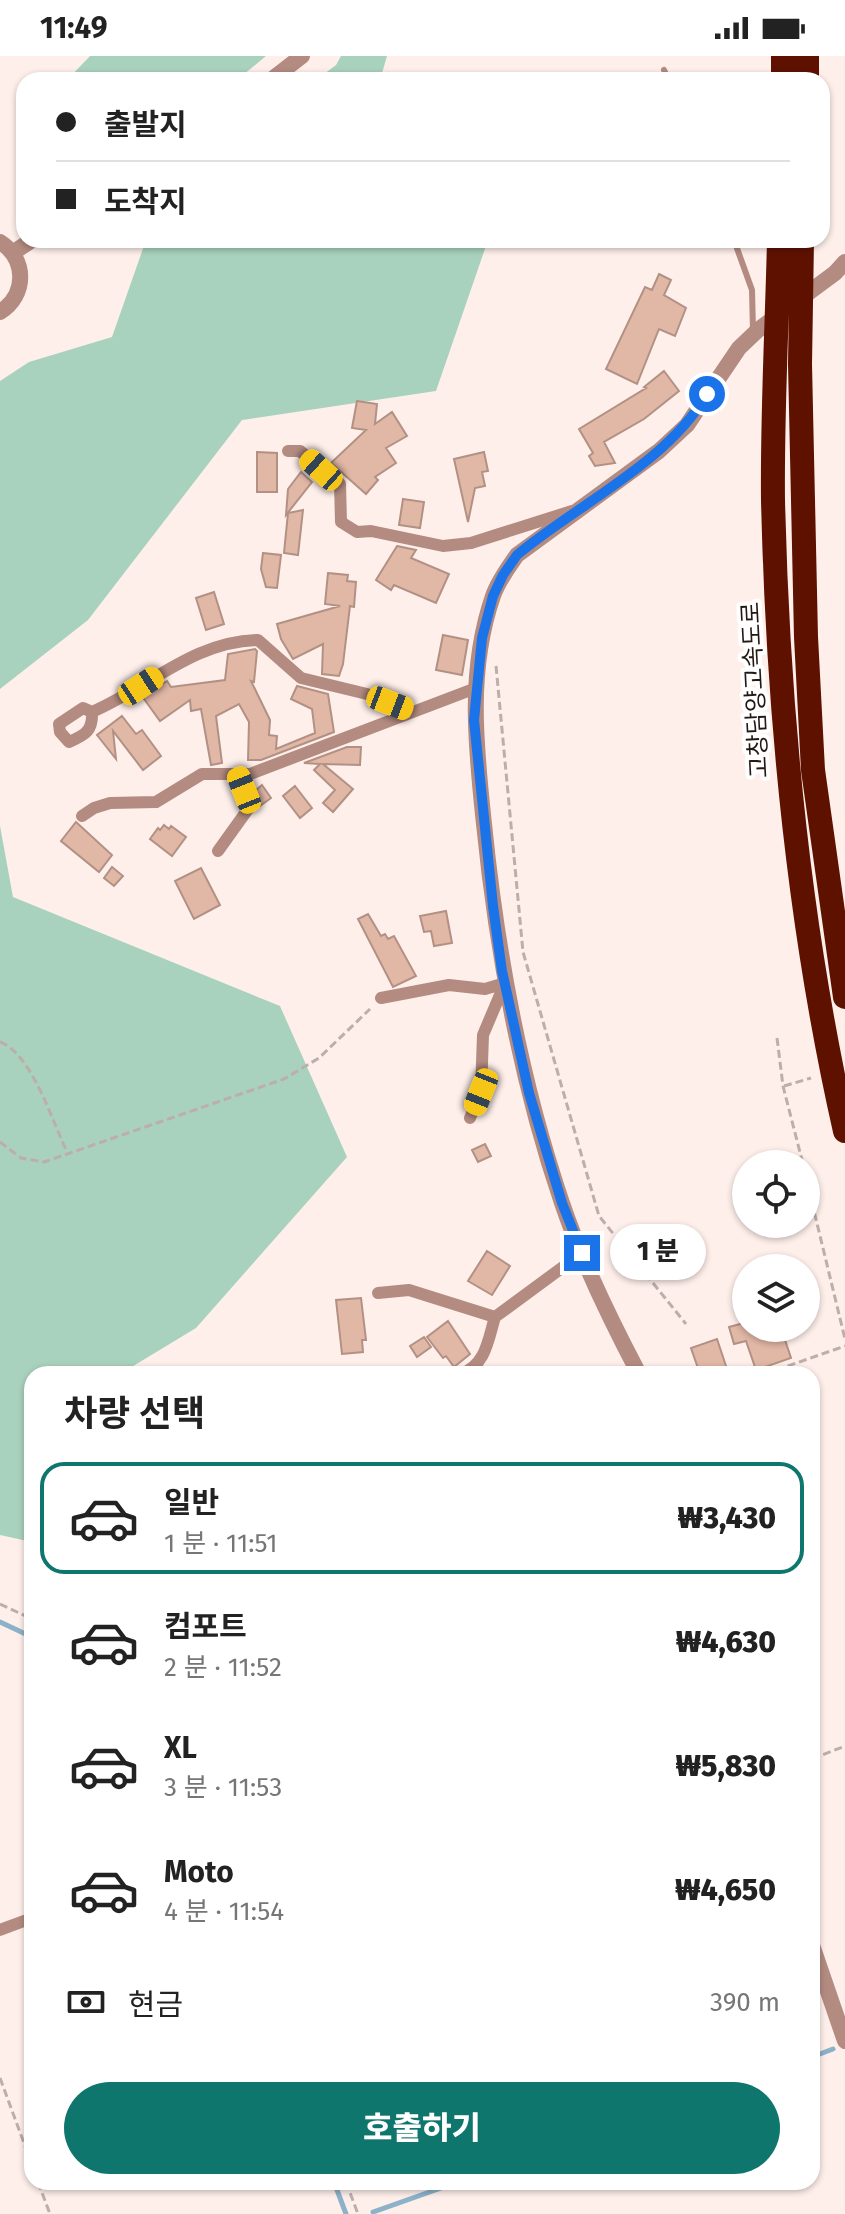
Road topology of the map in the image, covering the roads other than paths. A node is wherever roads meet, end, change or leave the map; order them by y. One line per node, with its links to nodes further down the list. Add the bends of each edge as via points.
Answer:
1 (302, 56): 2 (street)
2 (281, 72)
3 (0, 242): 6 (street)
4 (20, 248): 6 (street)
5 (737, 248): 10 (lane, via 752,290)
6 (14, 252): 9 (street, via 19,290)
7 (794, 255): 11 (highway, 고창담양고속도로)
8 (845, 262): 10 (street)
9 (0, 312)
10 (753, 334): 13 (street, via 724,367 687,425)
11 (788, 366): 21 (highway, 고창담양고속도로, via 813,770); 24 (highway, 고창담양고속도로, via 773,498 791,809 825,1044)
12 (288, 451): 13 (street, via 300,451 340,484 341,522 357,532 443,546 471,543)
13 (578, 509): 14 (street, via 517,555 503,575 482,638)
14 (476, 688): 15 (street); 20 (street, via 474,720)
15 (412, 711): 16 (street, via 301,678 258,640 240,640 211,648); 17 (street, via 250,774)
16 (92, 712)
17 (238, 774): 18 (street, via 202,774 156,802 110,803); 19 (street, via 251,805)
18 (82, 816)
19 (218, 851)
20 (505, 983): 22 (street, via 485,989 449,985); 23 (street, via 483,1035 481,1092); 25 (street, via 529,1093)
21 (845, 997)
22 (381, 998)
23 (470, 1118)
24 (845, 1131)
25 (582, 1253): 27 (street); 29 (street)
26 (378, 1293): 27 (street, via 409,1290)
27 (495, 1317): 28 (street)
28 (476, 1366)
29 (635, 1366)
30 (24, 1921): 31 (street)
31 (0, 1930)
32 (820, 1968): 33 (street)
33 (845, 2041)

